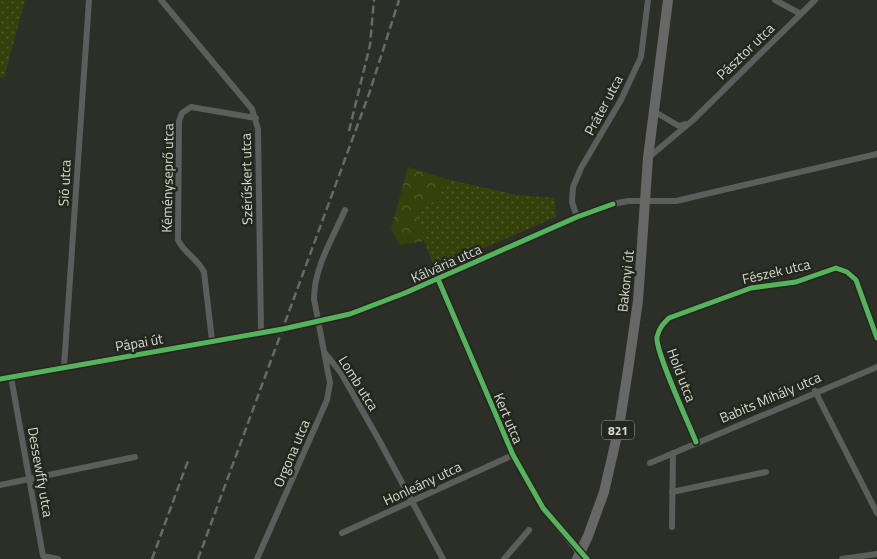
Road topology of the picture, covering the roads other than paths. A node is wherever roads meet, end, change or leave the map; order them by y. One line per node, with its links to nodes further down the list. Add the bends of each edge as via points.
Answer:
1 (89, 0): 24 (street, Sió utca)
2 (161, 0): 9 (street, Szérűskert utca, via 252,109)
3 (648, 0): 15 (street, Práter utca, via 641,57 622,100 572,187)
4 (668, 0): 8 (main road, Bakonyi út / 821)
5 (775, 0): 7 (street)
6 (815, 0): 7 (street, Pásztor utca)
7 (801, 14): 10 (street, Pásztor utca)
8 (655, 112): 10 (street, via 679,126); 12 (main road, Bakonyi út / 821)
9 (256, 118): 20 (street, Szérűskert utca); 22 (street, Kéményseprő utca, via 191,107 182,113 179,121 178,240 204,272)
10 (693, 120): 12 (street, Pásztor utca)
11 (877, 154): 13 (street, Kálvária utca, via 676,201)
12 (648, 158): 13 (main road, Bakonyi út / 821)
13 (645, 201): 15 (street, Kálvária utca, via 620,203); 45 (main road, Bakonyi út / 821, via 638,301 619,427 604,492)
14 (345, 210): 18 (street, Lomb utca, via 314,286)
15 (577, 217): 16 (street, Kálvária utca)
16 (438, 279): 18 (street, Kálvária utca, via 357,311); 31 (street, Kert utca)
17 (669, 318): 21 (street, Fészek utca, via 751,288 796,282 836,268 856,280); 29 (street, Hold utca, via 660,326 657,339)
18 (319, 322): 19 (street, Kálvária utca); 23 (street, Lomb utca)
19 (283, 329): 20 (street, Pápai út)
20 (261, 332): 22 (street, Pápai út)
21 (877, 338)
22 (212, 340): 24 (street, Pápai út)
23 (324, 352): 38 (street, Lomb utca, via 341,373); 47 (street, Orgona utca, via 330,383 326,400)
24 (64, 367): 26 (street, Pápai út)
25 (877, 367): 28 (street, Babits Mihály utca)
26 (10, 378): 27 (street, Pápai út); 35 (street, Dessewffy utca)
27 (0, 379)
28 (815, 391): 29 (street, Babits Mihály utca); 39 (street)
29 (696, 442): 30 (street, Babits Mihály utca)
30 (673, 453): 33 (street, Babits Mihály utca); 37 (street)
31 (513, 455): 38 (street, Honleány utca); 45 (street, Kert utca, via 543,508)
32 (136, 457): 35 (street)
33 (650, 463)
34 (766, 472): 37 (street)
35 (30, 480): 36 (street); 46 (street, Dessewffy utca, via 43,556)
36 (0, 485)
37 (672, 492): 41 (street)
38 (412, 501): 43 (street, Honleány utca); 48 (street, Lomb utca)
39 (874, 501): 40 (street)
40 (877, 514)
41 (672, 527)
42 (529, 530): 49 (street)
43 (342, 533)
44 (877, 554): 50 (street)
45 (579, 556)
46 (58, 559)
47 (257, 559)
48 (443, 559)
49 (504, 559)
50 (842, 559)

